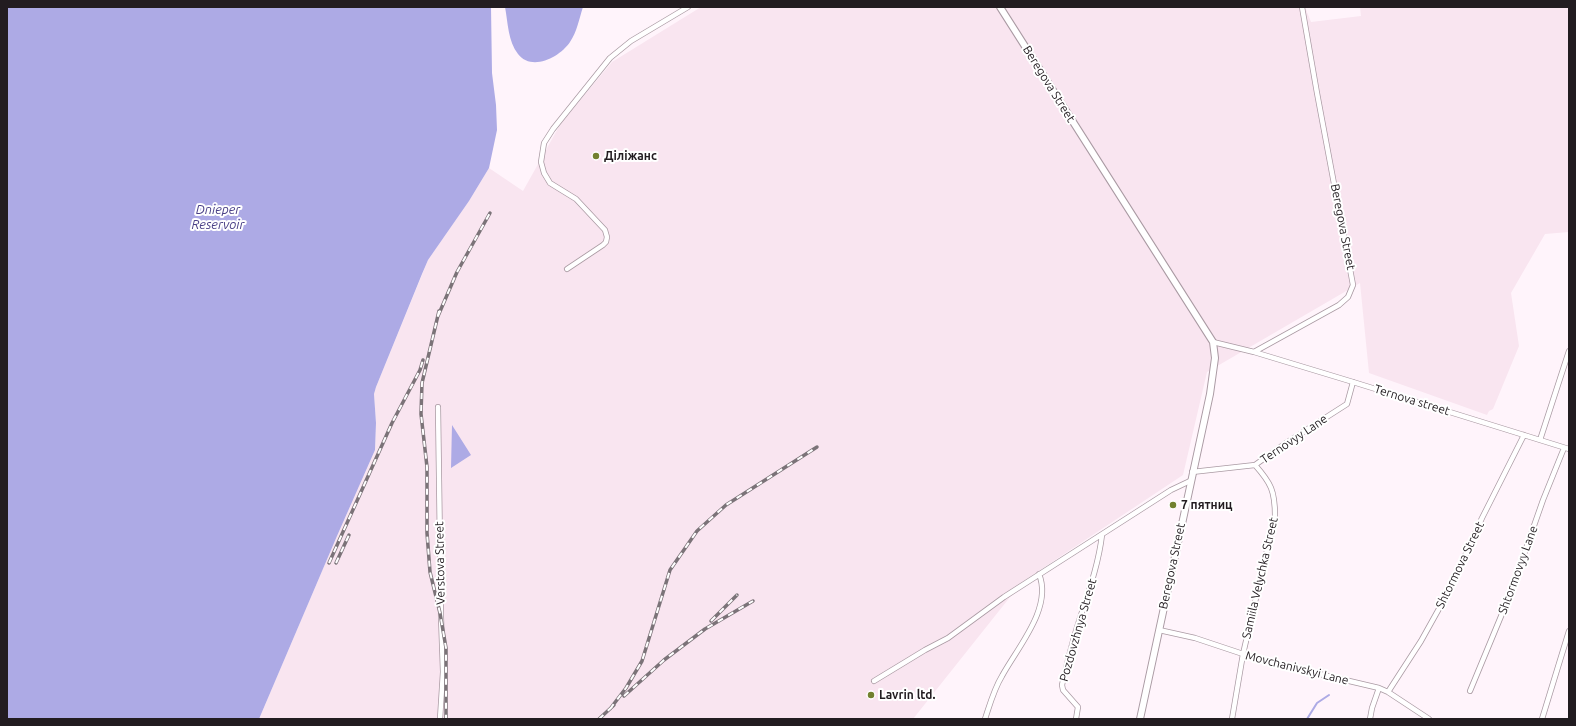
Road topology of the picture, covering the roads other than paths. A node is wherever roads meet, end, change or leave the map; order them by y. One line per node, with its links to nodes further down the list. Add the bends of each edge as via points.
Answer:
1 (688, 7): 4 (street, via 630,41 610,58 544,143 541,162 550,183 565,191 589,211 605,230 607,237 603,245)
2 (1000, 7): 5 (street, Beregova Street)
3 (1302, 7): 7 (street, Beregova Street, via 1353,285 1348,297 1339,305)
4 (567, 270)
5 (1213, 342): 7 (street); 14 (street, Beregova Street, via 1214,373)
6 (1569, 351): 11 (street)
7 (1254, 352): 8 (street, Ternova street)
8 (1353, 382): 10 (street, Ternova street); 13 (street, Ternovyy Lane, via 1347,404)
9 (438, 407): 25 (street, Verstova Street, via 443,672)
10 (1524, 435): 11 (street, Ternova street); 24 (street, Shtormova Street, via 1450,589)
11 (1540, 440): 12 (street, Ternova street)
12 (1567, 449): 23 (street, Shtormovyy Lane, via 1543,500 1509,597)
13 (1255, 465): 14 (street, Ternovyy Lane); 20 (street, Samiila Velychka Street, via 1267,478 1275,497 1275,516)
14 (1192, 472): 15 (street, Beregova Street)
15 (1190, 481): 16 (street); 18 (street, Beregova Street)
16 (1102, 535): 17 (street); 27 (street, Pozdovzhnya Street, via 1091,586 1062,685 1063,690 1078,707)
17 (1039, 574): 21 (street, via 948,638); 26 (street, via 1041,599 1037,615 1001,677)
18 (1159, 630): 20 (street, Movchanivskyi Lane, via 1196,638); 28 (street, Beregova Street)
19 (1569, 631): 32 (street)
20 (1243, 654): 22 (street, Movchanivskyi Lane); 29 (street, Samiila Velychka Street)
21 (874, 680)
22 (1379, 688): 24 (street, Movchanivskyi Lane); 30 (street)
23 (1470, 691)
24 (1388, 692): 31 (street, Movchanivskyi Lane)
25 (440, 719)
26 (985, 719)
27 (1076, 719)
28 (1140, 719)
29 (1232, 719)
30 (1370, 719)
31 (1429, 719)
32 (1542, 719)

